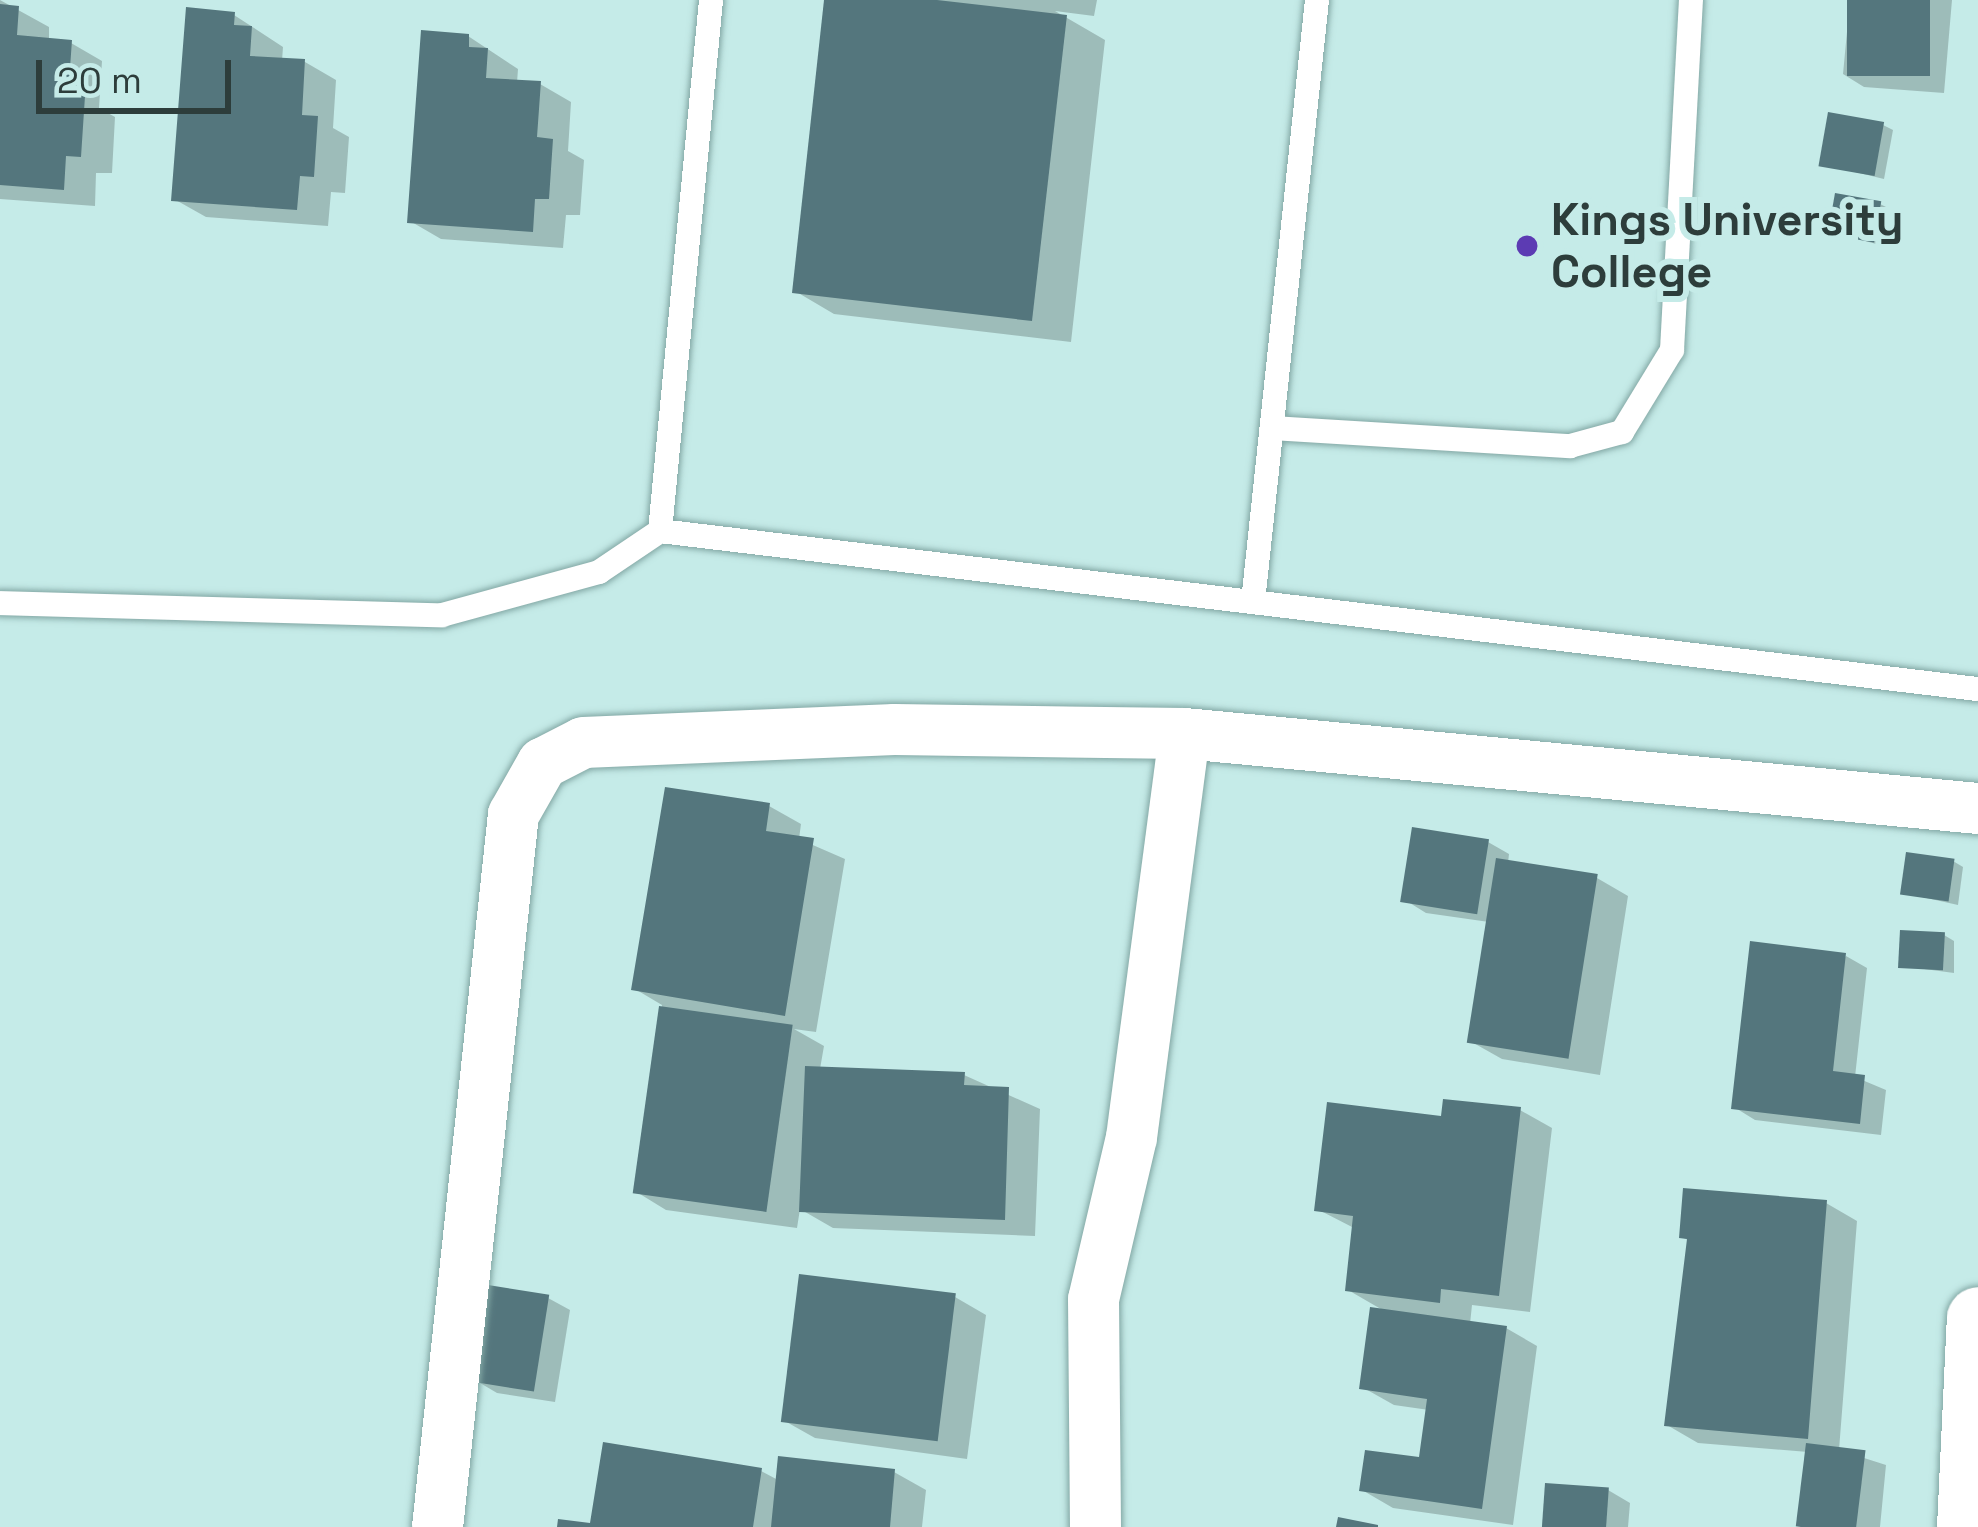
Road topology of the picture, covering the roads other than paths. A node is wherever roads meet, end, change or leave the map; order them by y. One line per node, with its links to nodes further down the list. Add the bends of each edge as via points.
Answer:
1 (711, 0): 5 (lane)
2 (1317, 0): 4 (lane)
3 (1691, 0): 4 (lane, via 1672,350 1622,432 1570,446)
4 (1272, 428): 6 (lane)
5 (660, 531): 6 (lane); 7 (lane, via 599,572 442,615)
6 (1253, 602): 8 (lane)
7 (0, 603)
8 (1978, 689)
9 (1184, 733): 10 (street); 12 (street, via 894,729 584,742 542,763 513,814); 13 (street, via 1131,1137 1093,1300)
10 (1978, 808)
11 (1978, 1318): 14 (street)
12 (437, 1527)
13 (1095, 1527)
14 (1968, 1527)

